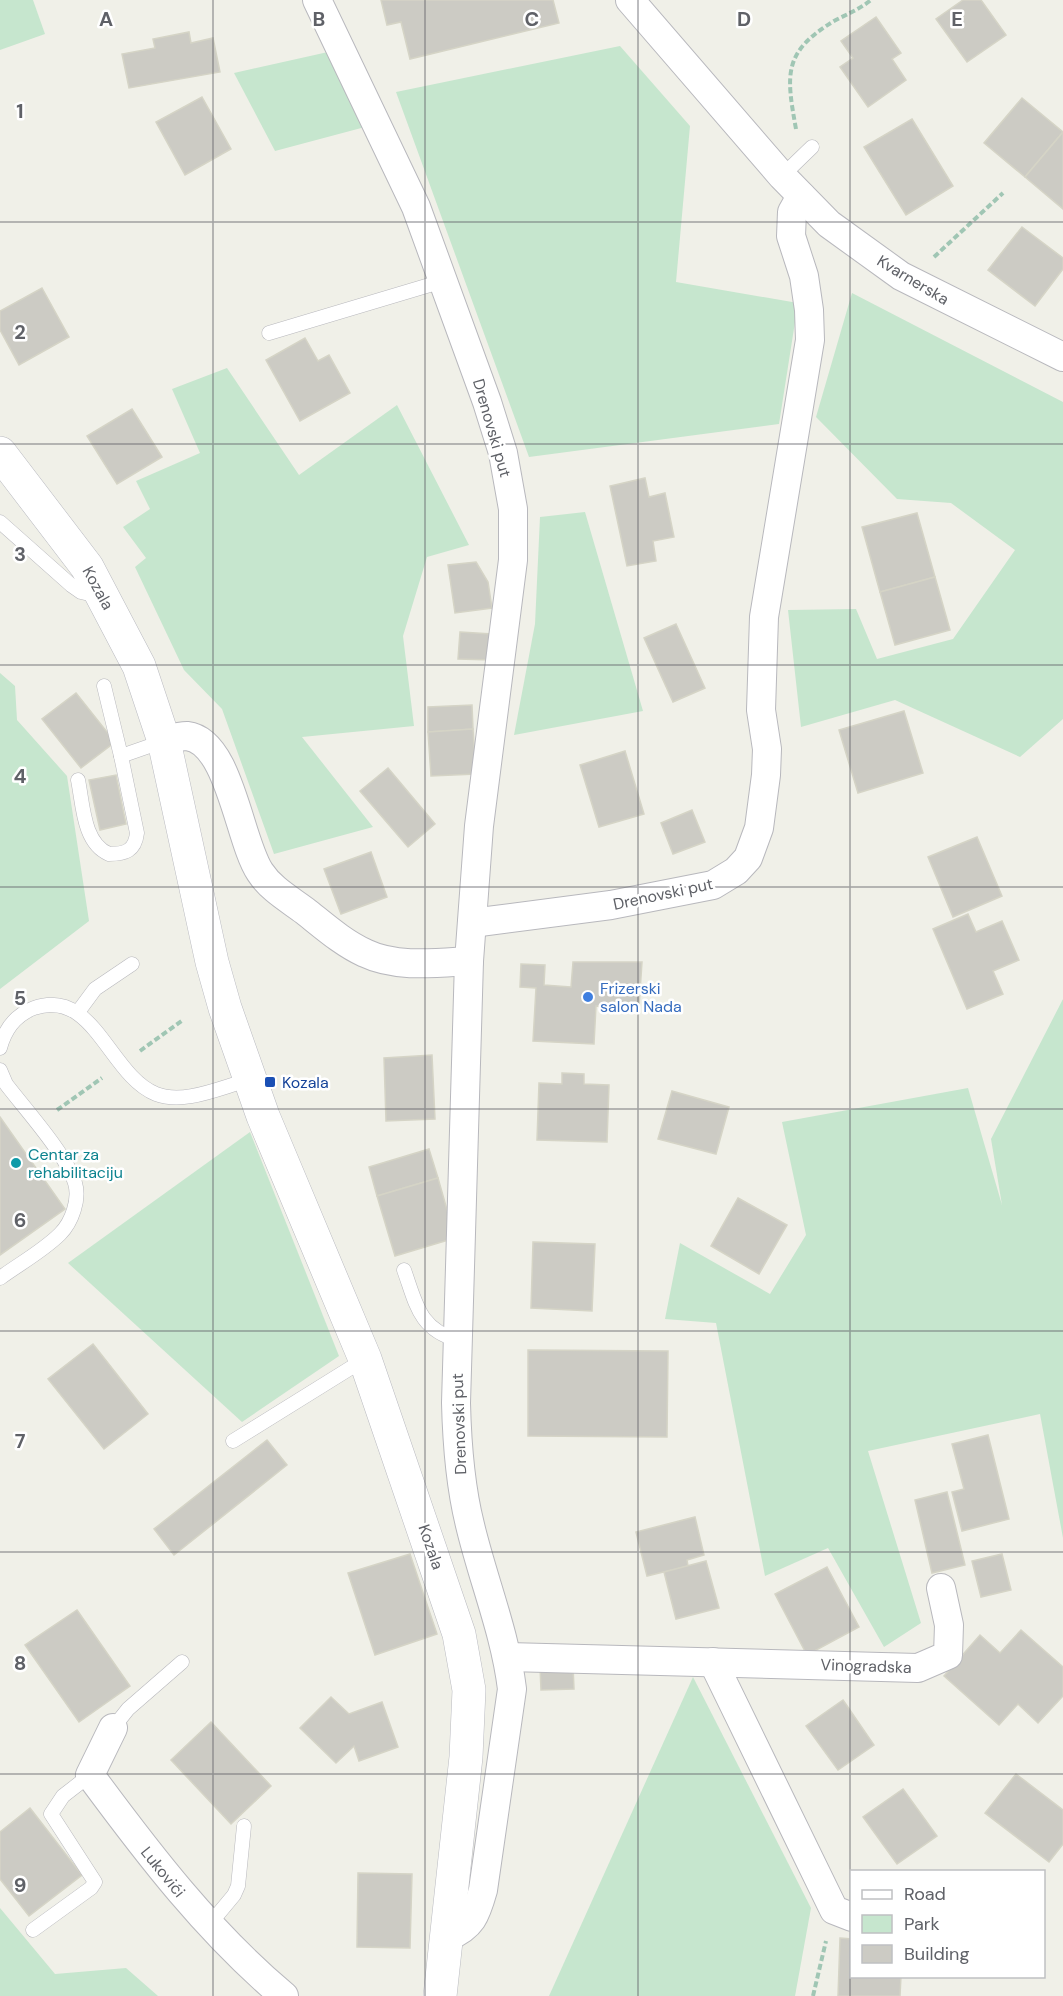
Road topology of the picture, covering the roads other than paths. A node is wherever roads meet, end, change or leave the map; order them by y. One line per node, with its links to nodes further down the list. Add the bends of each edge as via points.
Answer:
1 (317, 0): 6 (street, Drenovski put, via 416,207)
2 (630, 0): 4 (street, Kvarnerska)
3 (808, 151): 4 (lane)
4 (782, 176): 5 (street, Kvarnerska)
5 (801, 196): 8 (street, Kvarnerska, via 829,224 901,276); 16 (street, Drenovski put, via 792,212 791,236 804,276 810,340 764,617 761,710 766,775 764,806 754,847 736,871 712,885 611,905)
6 (443, 280): 7 (lane); 16 (street, Drenovski put, via 503,453 513,509 513,560 479,826)
7 (268, 333)
8 (1063, 357)
9 (0, 453): 11 (main road, Kozala, via 87,567)
10 (0, 522): 11 (lane, via 71,585 91,596)
11 (103, 597): 13 (main road, Kozala, via 139,666)
12 (105, 686): 14 (lane)
13 (164, 741): 14 (lane); 17 (street, via 186,736 212,750 259,871 269,884 346,943 391,961); 22 (main road, Kozala, via 212,962)
14 (121, 756): 15 (lane, via 137,833 136,842 128,851 109,854 95,845)
15 (78, 780)
16 (472, 923): 17 (street, Drenovski put)
17 (469, 961): 25 (street, Drenovski put)
18 (132, 964): 19 (lane, via 95,989)
19 (78, 1012): 20 (lane, via 61,1005 27,1011 15,1018); 22 (lane, via 133,1079 159,1095 185,1097)
20 (0, 1048)
21 (0, 1070): 24 (lane, via 6,1084 67,1166 76,1196 74,1211 60,1234)
22 (249, 1080): 26 (main road, Kozala)
23 (404, 1270): 25 (lane, via 423,1320)
24 (0, 1278)
25 (458, 1340): 29 (street, Drenovski put, via 457,1447 461,1481)
26 (365, 1359): 27 (lane); 38 (main road, Kozala, via 442,1579 466,1663 466,1757)
27 (233, 1441)
28 (941, 1588): 31 (street, Vinogradska, via 949,1625 948,1654 918,1668)
29 (508, 1657): 31 (street, Vinogradska); 38 (street, Drenovski put, via 512,1689 483,1890 471,1924)
30 (182, 1662): 32 (lane, via 128,1709)
31 (713, 1662): 35 (street)
32 (113, 1728): 33 (street)
33 (90, 1775): 36 (street, Lukovići, via 142,1846); 37 (lane, via 63,1796 51,1814 95,1882)
34 (244, 1826): 36 (lane, via 238,1886)
35 (843, 1914)
36 (209, 1925): 39 (street, Lukovići)
37 (33, 1930)
38 (447, 1937): 40 (main road, Kozala)
39 (284, 1996)
40 (440, 1996)

